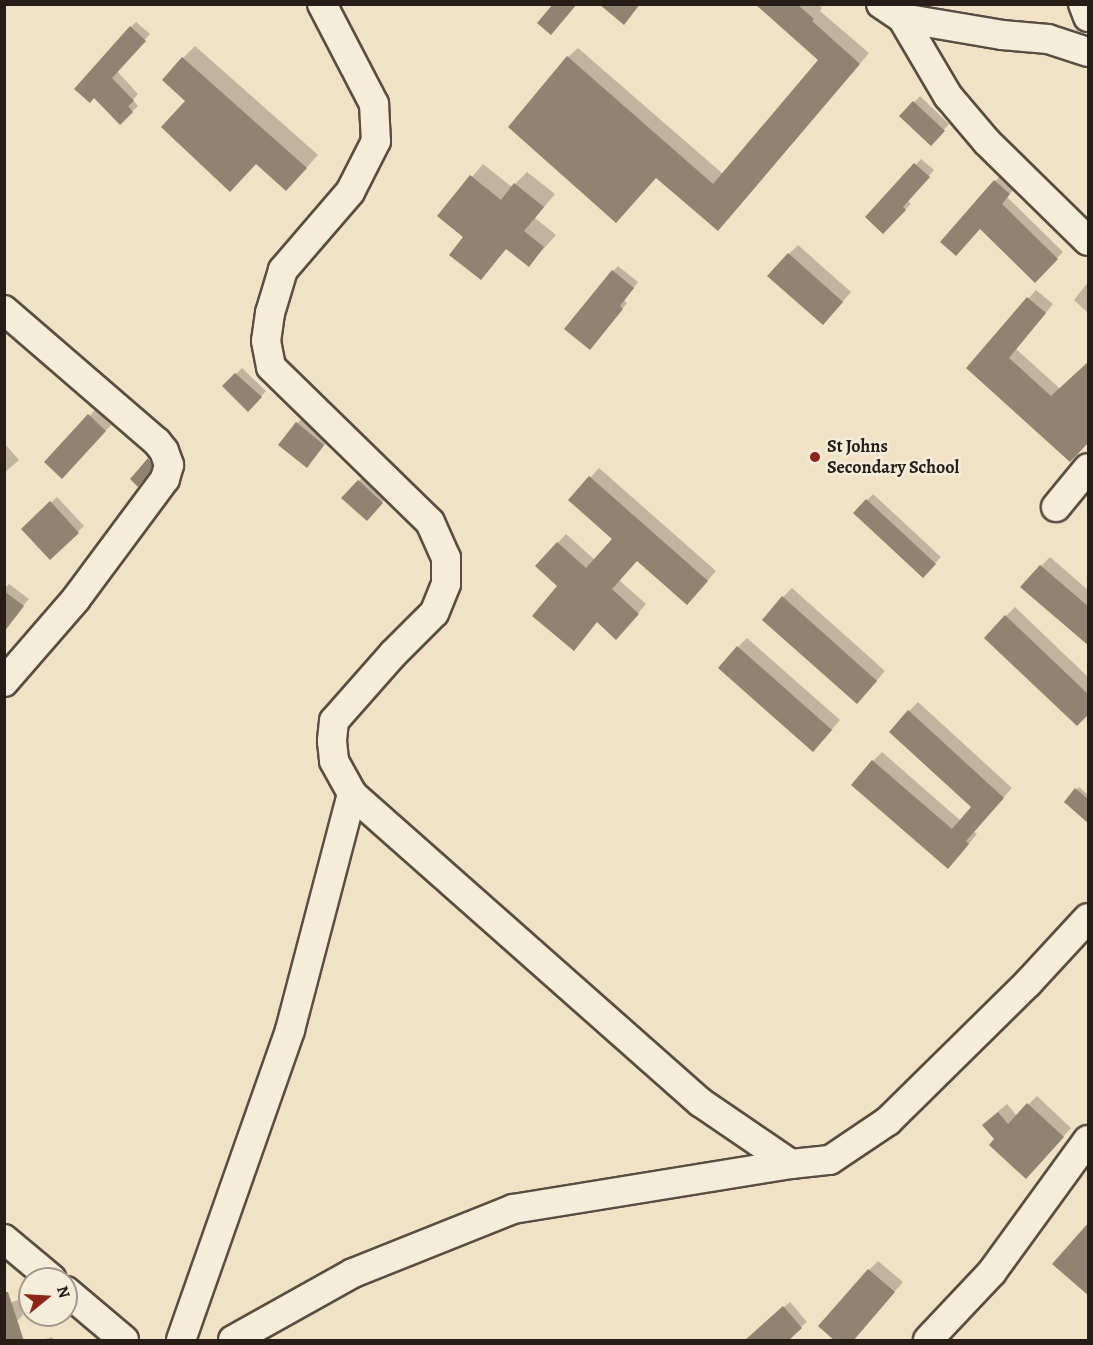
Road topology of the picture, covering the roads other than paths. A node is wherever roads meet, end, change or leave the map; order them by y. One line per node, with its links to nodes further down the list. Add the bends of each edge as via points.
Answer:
1 (322, 4): 11 (street, via 374,104 376,141 350,192 283,270 266,341 271,367 430,522 446,558 446,584 434,613 334,721 334,760)
2 (1083, 4): 4 (street)
3 (892, 11): 5 (street, via 1002,35 1048,39); 6 (street, via 948,96 987,142)
4 (1089, 16)
5 (1089, 52)
6 (1089, 241)
7 (4, 310): 10 (street, via 157,442 169,465 165,479 76,599)
8 (1089, 468): 9 (street)
9 (1056, 507)
10 (4, 682)
11 (352, 794): 14 (street, via 700,1102); 19 (street, via 290,1030)
12 (1089, 918): 14 (street, via 888,1121 830,1160)
13 (1089, 1140): 21 (street, via 992,1272)
14 (791, 1164): 20 (street, via 513,1209 353,1273)
15 (4, 1239): 16 (street)
16 (38, 1267)
17 (78, 1301): 18 (street)
18 (124, 1341)
19 (181, 1341)
20 (233, 1341)
21 (928, 1341)

